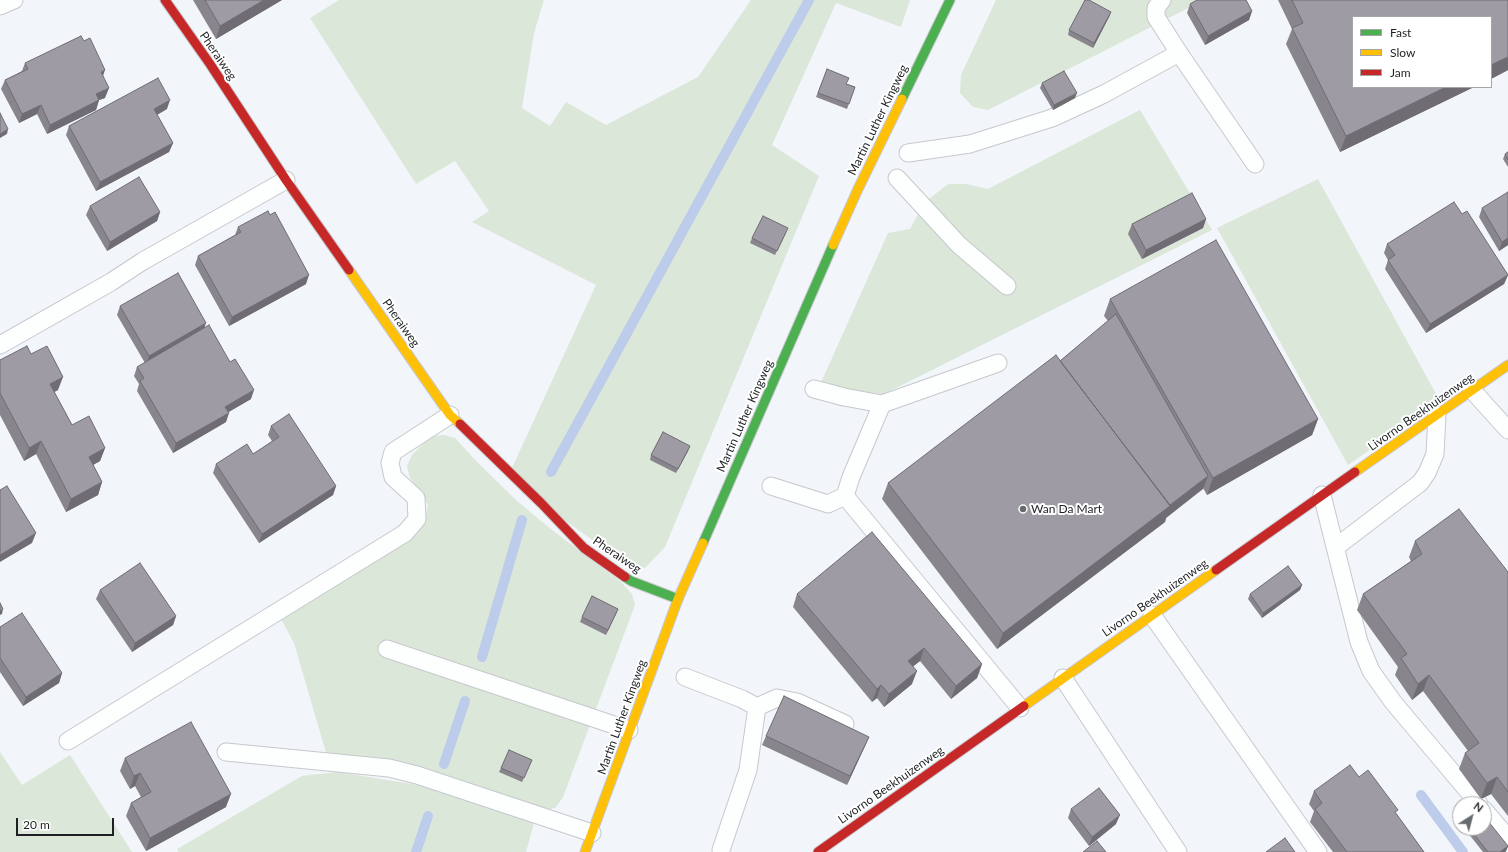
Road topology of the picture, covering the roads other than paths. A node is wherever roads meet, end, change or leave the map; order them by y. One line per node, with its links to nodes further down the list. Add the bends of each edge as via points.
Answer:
1 (14, 0): 5 (lane)
2 (165, 0): 10 (street, Pheraiweg)
3 (950, 0): 25 (street, Martin Luther Kingweg, via 858,189)
4 (1162, 0): 6 (lane, via 1156,8 1156,17)
5 (0, 6)
6 (1179, 53): 7 (lane, via 1104,94 1052,118 970,144); 8 (lane)
7 (908, 153)
8 (1255, 164)
9 (897, 178): 11 (lane, via 959,245)
10 (286, 180): 12 (lane); 18 (street, Pheraiweg)
11 (1007, 286)
12 (0, 345)
13 (998, 363): 17 (lane)
14 (1508, 364): 16 (street, Livorno Beekhuizenweg)
15 (814, 389): 17 (lane)
16 (1472, 390): 19 (street, Livorno Beekhuizenweg); 20 (lane)
17 (882, 404): 23 (lane)
18 (450, 415): 25 (street, Pheraiweg, via 584,548 631,581); 34 (lane, via 393,452 390,463 393,477 416,498 417,519 405,533)
19 (1437, 415): 22 (street, Livorno Beekhuizenweg); 24 (lane, via 1435,454 1420,483)
20 (1508, 430)
21 (771, 486): 23 (lane, via 828,504)
22 (1322, 495): 24 (lane); 26 (street, Livorno Beekhuizenweg)
23 (845, 496): 31 (lane)
24 (1336, 547): 36 (lane, via 1359,642 1371,671 1393,702)
25 (678, 599): 33 (street, Martin Luther Kingweg)
26 (1152, 615): 29 (street, Livorno Beekhuizenweg); 44 (lane)
27 (387, 649): 33 (lane)
28 (685, 677): 30 (lane)
29 (1063, 678): 31 (street, Livorno Beekhuizenweg); 43 (lane)
30 (757, 707): 32 (lane, via 777,698 797,702); 40 (lane, via 748,770)
31 (1020, 708): 42 (street, Livorno Beekhuizenweg)
32 (845, 724)
33 (630, 730): 38 (street, Martin Luther Kingweg)
34 (68, 741)
35 (226, 752): 38 (lane, via 389,768)
36 (1472, 796)
37 (1492, 819): 39 (lane)
38 (592, 833): 41 (street, Martin Luther Kingweg)
39 (1508, 838)
40 (721, 850)
41 (585, 852)
42 (818, 852)
43 (1178, 852)
44 (1318, 852)

